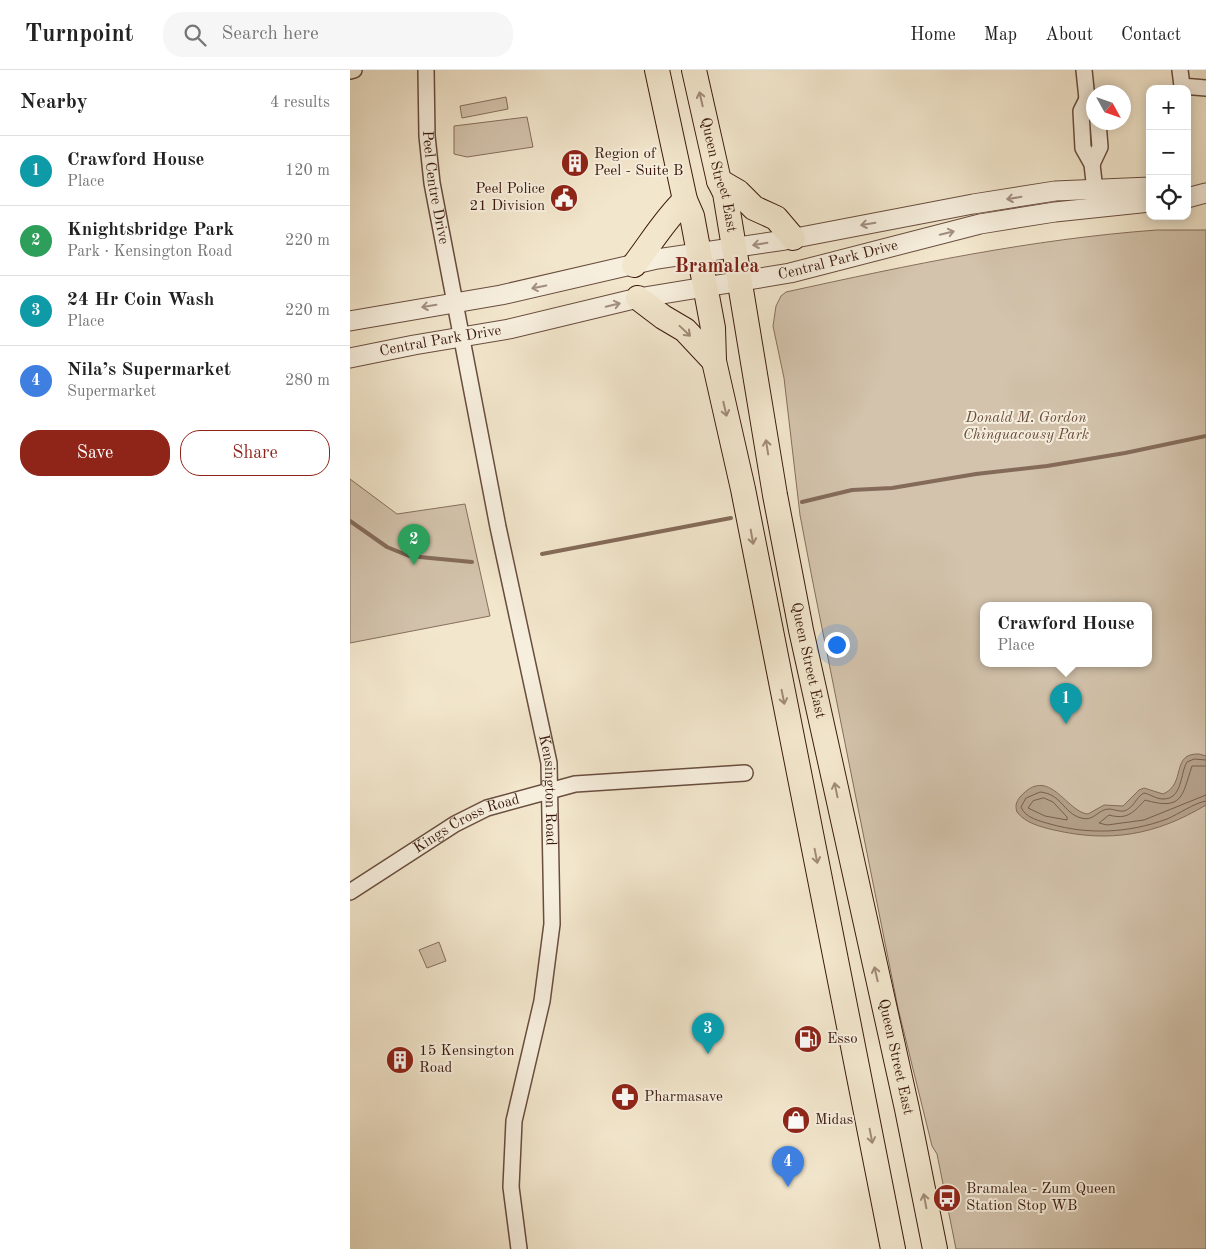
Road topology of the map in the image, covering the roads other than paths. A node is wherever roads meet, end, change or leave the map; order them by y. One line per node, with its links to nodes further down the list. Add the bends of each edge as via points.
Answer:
1 (354, 70): 7 (street)
2 (426, 70): 28 (street, Peel Centre Drive, via 428,162)
3 (657, 70): 19 (main road, Queen Street East)
4 (694, 70): 13 (main road, Queen Street East, one-way to 4)
5 (1084, 70): 8 (street)
6 (1180, 70): 9 (street, via 1182,86)
7 (350, 71)
8 (1087, 85)
9 (1206, 88)
10 (1086, 107): 12 (street, via 1081,111 1082,144)
11 (1099, 130): 12 (street, via 1100,147)
12 (1092, 164): 18 (street)
13 (719, 181): 21 (main road, via 738,192 754,208 776,218); 22 (main road, Queen Street East, via 725,193)
14 (1146, 188): 18 (street, Central Park Drive)
15 (1191, 189): 16 (street)
16 (1206, 193): 17 (street)
17 (1191, 197)
18 (1096, 198): 20 (street, Central Park Drive); 21 (street, Central Park Drive, one-way to 21, via 1055,191); 25 (street, Central Park Drive, one-way to 18, via 790,273)
19 (685, 200): 23 (main road, Queen Street East, via 692,216); 24 (main road, via 667,217)
20 (1146, 202)
21 (793, 238): 22 (street, Central Park Drive, one-way to 22)
22 (734, 248): 23 (street, Central Park Drive); 25 (main road, Queen Street East)
23 (699, 253): 24 (street, Central Park Drive); 26 (main road, Queen Street East)
24 (634, 265): 28 (street, Central Park Drive, one-way to 28, via 569,281)
25 (740, 281): 26 (street, Central Park Drive); 38 (main road, Queen Street East, one-way to 25, via 798,612)
26 (705, 287): 27 (street, Central Park Drive); 32 (main road, Queen Street East, via 713,328)
27 (638, 298): 30 (street, Central Park Drive, one-way to 27); 32 (main road, one-way to 32, via 685,330)
28 (455, 302): 29 (street, Central Park Drive, one-way to 29); 30 (street, Peel Centre Drive)
29 (350, 321)
30 (462, 337): 31 (street, Central Park Drive); 34 (street, Kensington Road, via 498,527 549,763)
31 (350, 358)
32 (714, 362): 37 (main road, Queen Street East, one-way to 37, via 743,489)
33 (745, 774): 34 (street, Kings Cross Road, via 575,784)
34 (551, 790): 35 (street, Kings Cross Road, via 487,808 455,824); 36 (street, Kensington Road, via 552,924 542,1001 514,1121 511,1187)
35 (350, 892)
36 (519, 1249)
37 (894, 1249)
38 (935, 1249)

